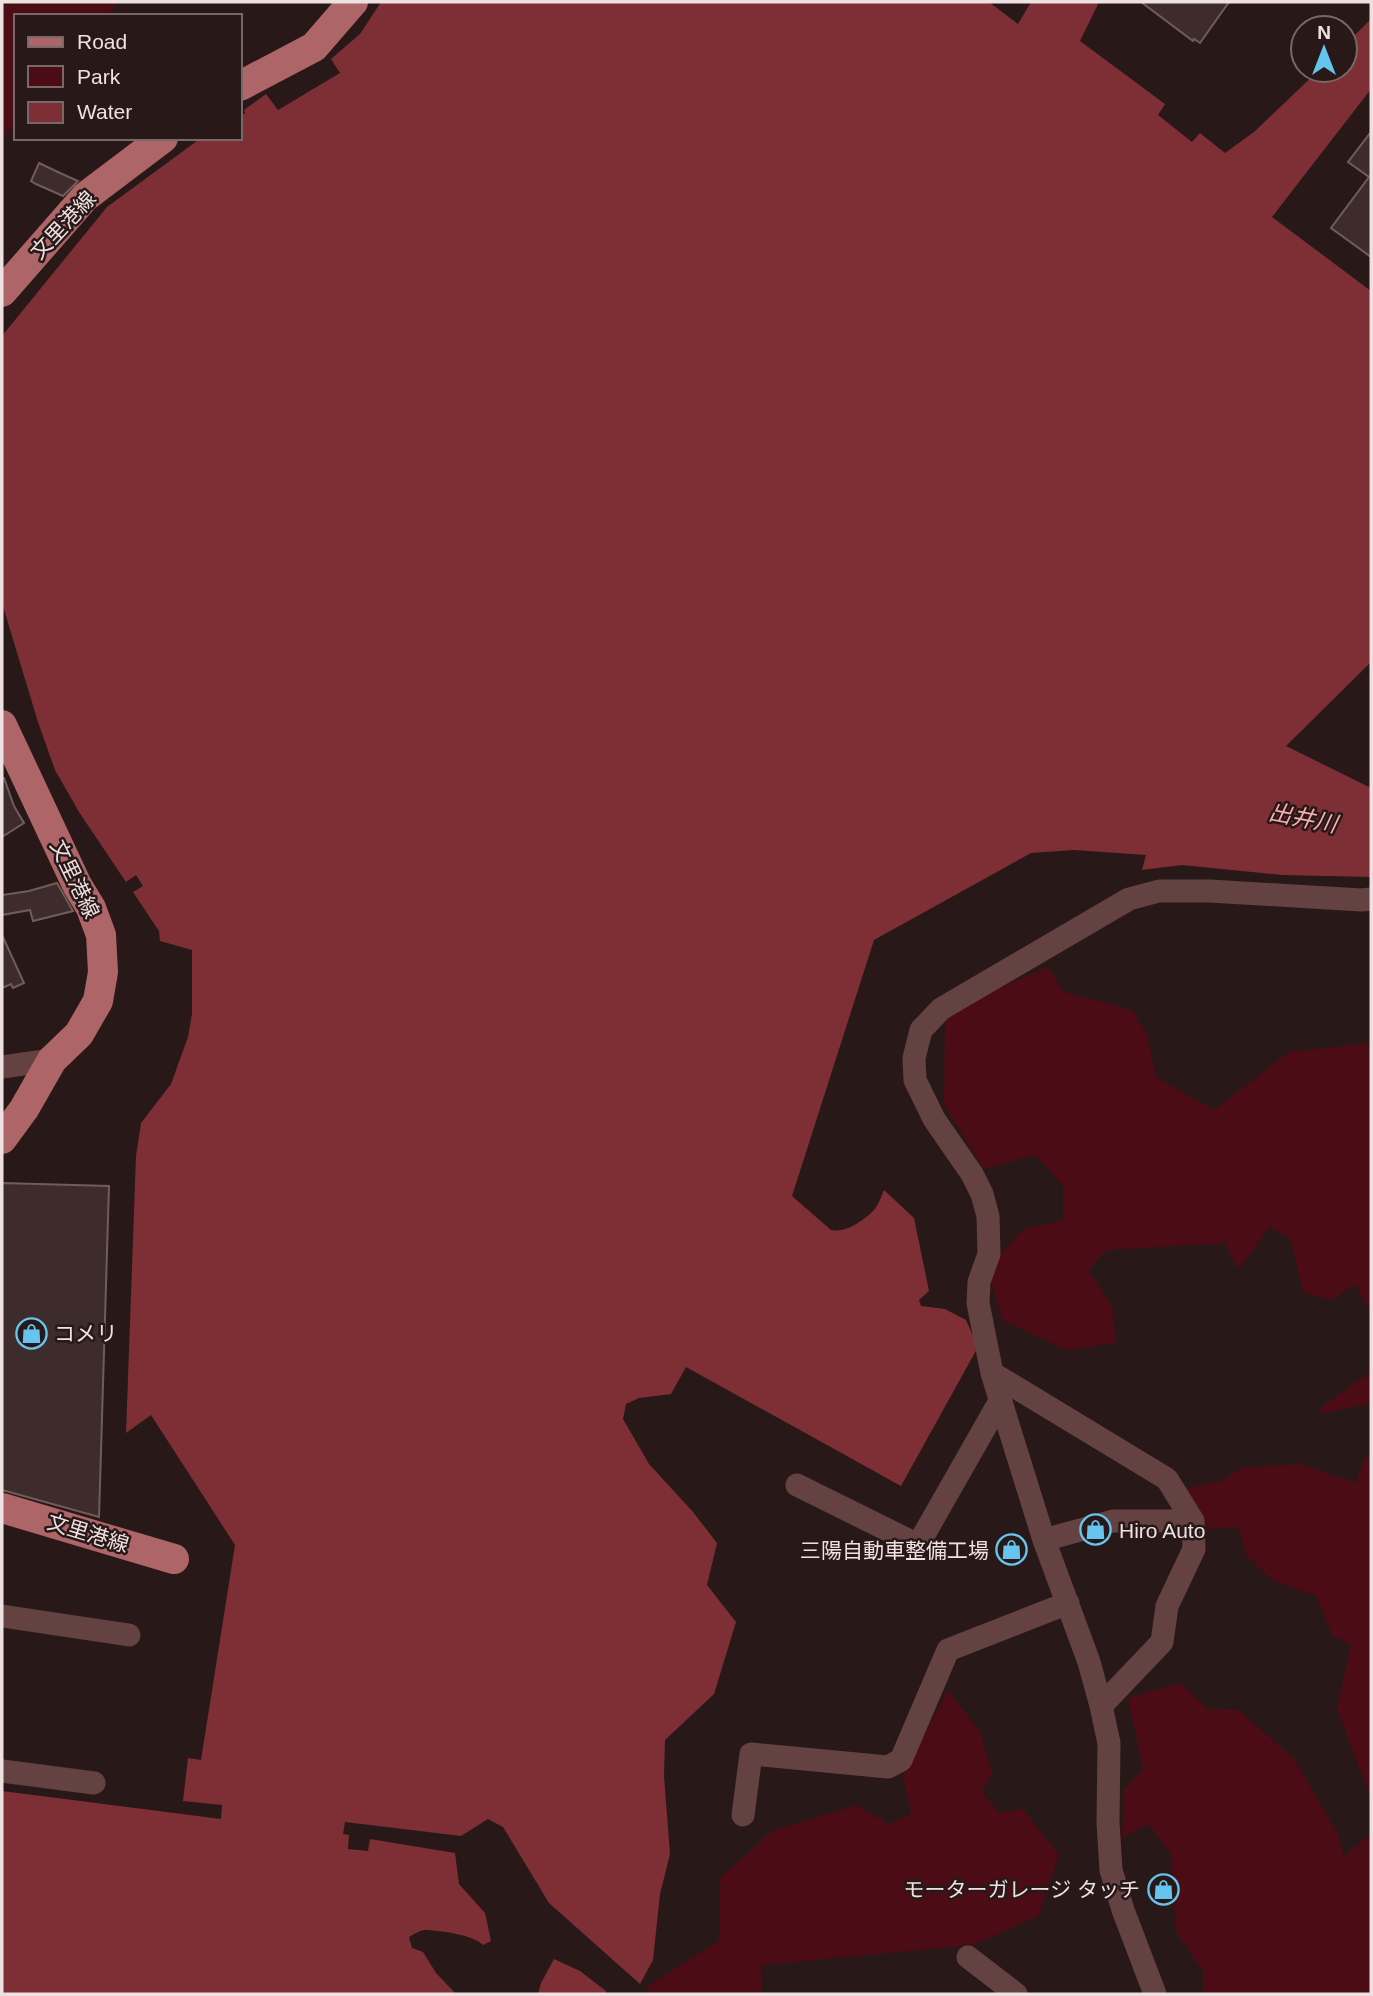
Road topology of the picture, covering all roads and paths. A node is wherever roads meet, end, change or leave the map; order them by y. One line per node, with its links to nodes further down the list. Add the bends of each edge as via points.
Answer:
1 (353, 2): 2 (main road, via 314,47)
2 (242, 85)
3 (160, 140): 4 (main road, 文里港線, via 85,197)
4 (2, 292)
5 (2, 724): 7 (main road, 文里港線, via 101,935 103,972 98,1001 79,1034)
6 (1371, 899): 10 (street, via 1159,891 1129,899 941,1009 921,1030 914,1058 915,1080 934,1119 972,1174 988,1216 989,1254 979,1282 978,1303)
7 (52, 1060): 8 (street); 9 (main road, 文里港線)
8 (2, 1066)
9 (2, 1139)
10 (992, 1373): 11 (street); 14 (street, via 1167,1479)
11 (1000, 1401): 12 (street, via 918,1545); 15 (street)
12 (797, 1485)
13 (2, 1508): 16 (main road, 文里港線)
14 (1193, 1521): 15 (street, via 1113,1521); 20 (street, via 1194,1549 1167,1606 1162,1642)
15 (1044, 1540): 17 (street)
16 (174, 1559)
17 (1068, 1603): 20 (street); 23 (street, via 948,1650 901,1760 888,1767 751,1755)
18 (2, 1616): 19 (street)
19 (129, 1635)
20 (1101, 1706): 26 (street, via 1109,1743 1111,1870)
21 (2, 1770): 22 (street)
22 (94, 1783)
23 (743, 1815)
24 (968, 1956): 25 (street)
25 (1016, 1994)
26 (1155, 1994)

